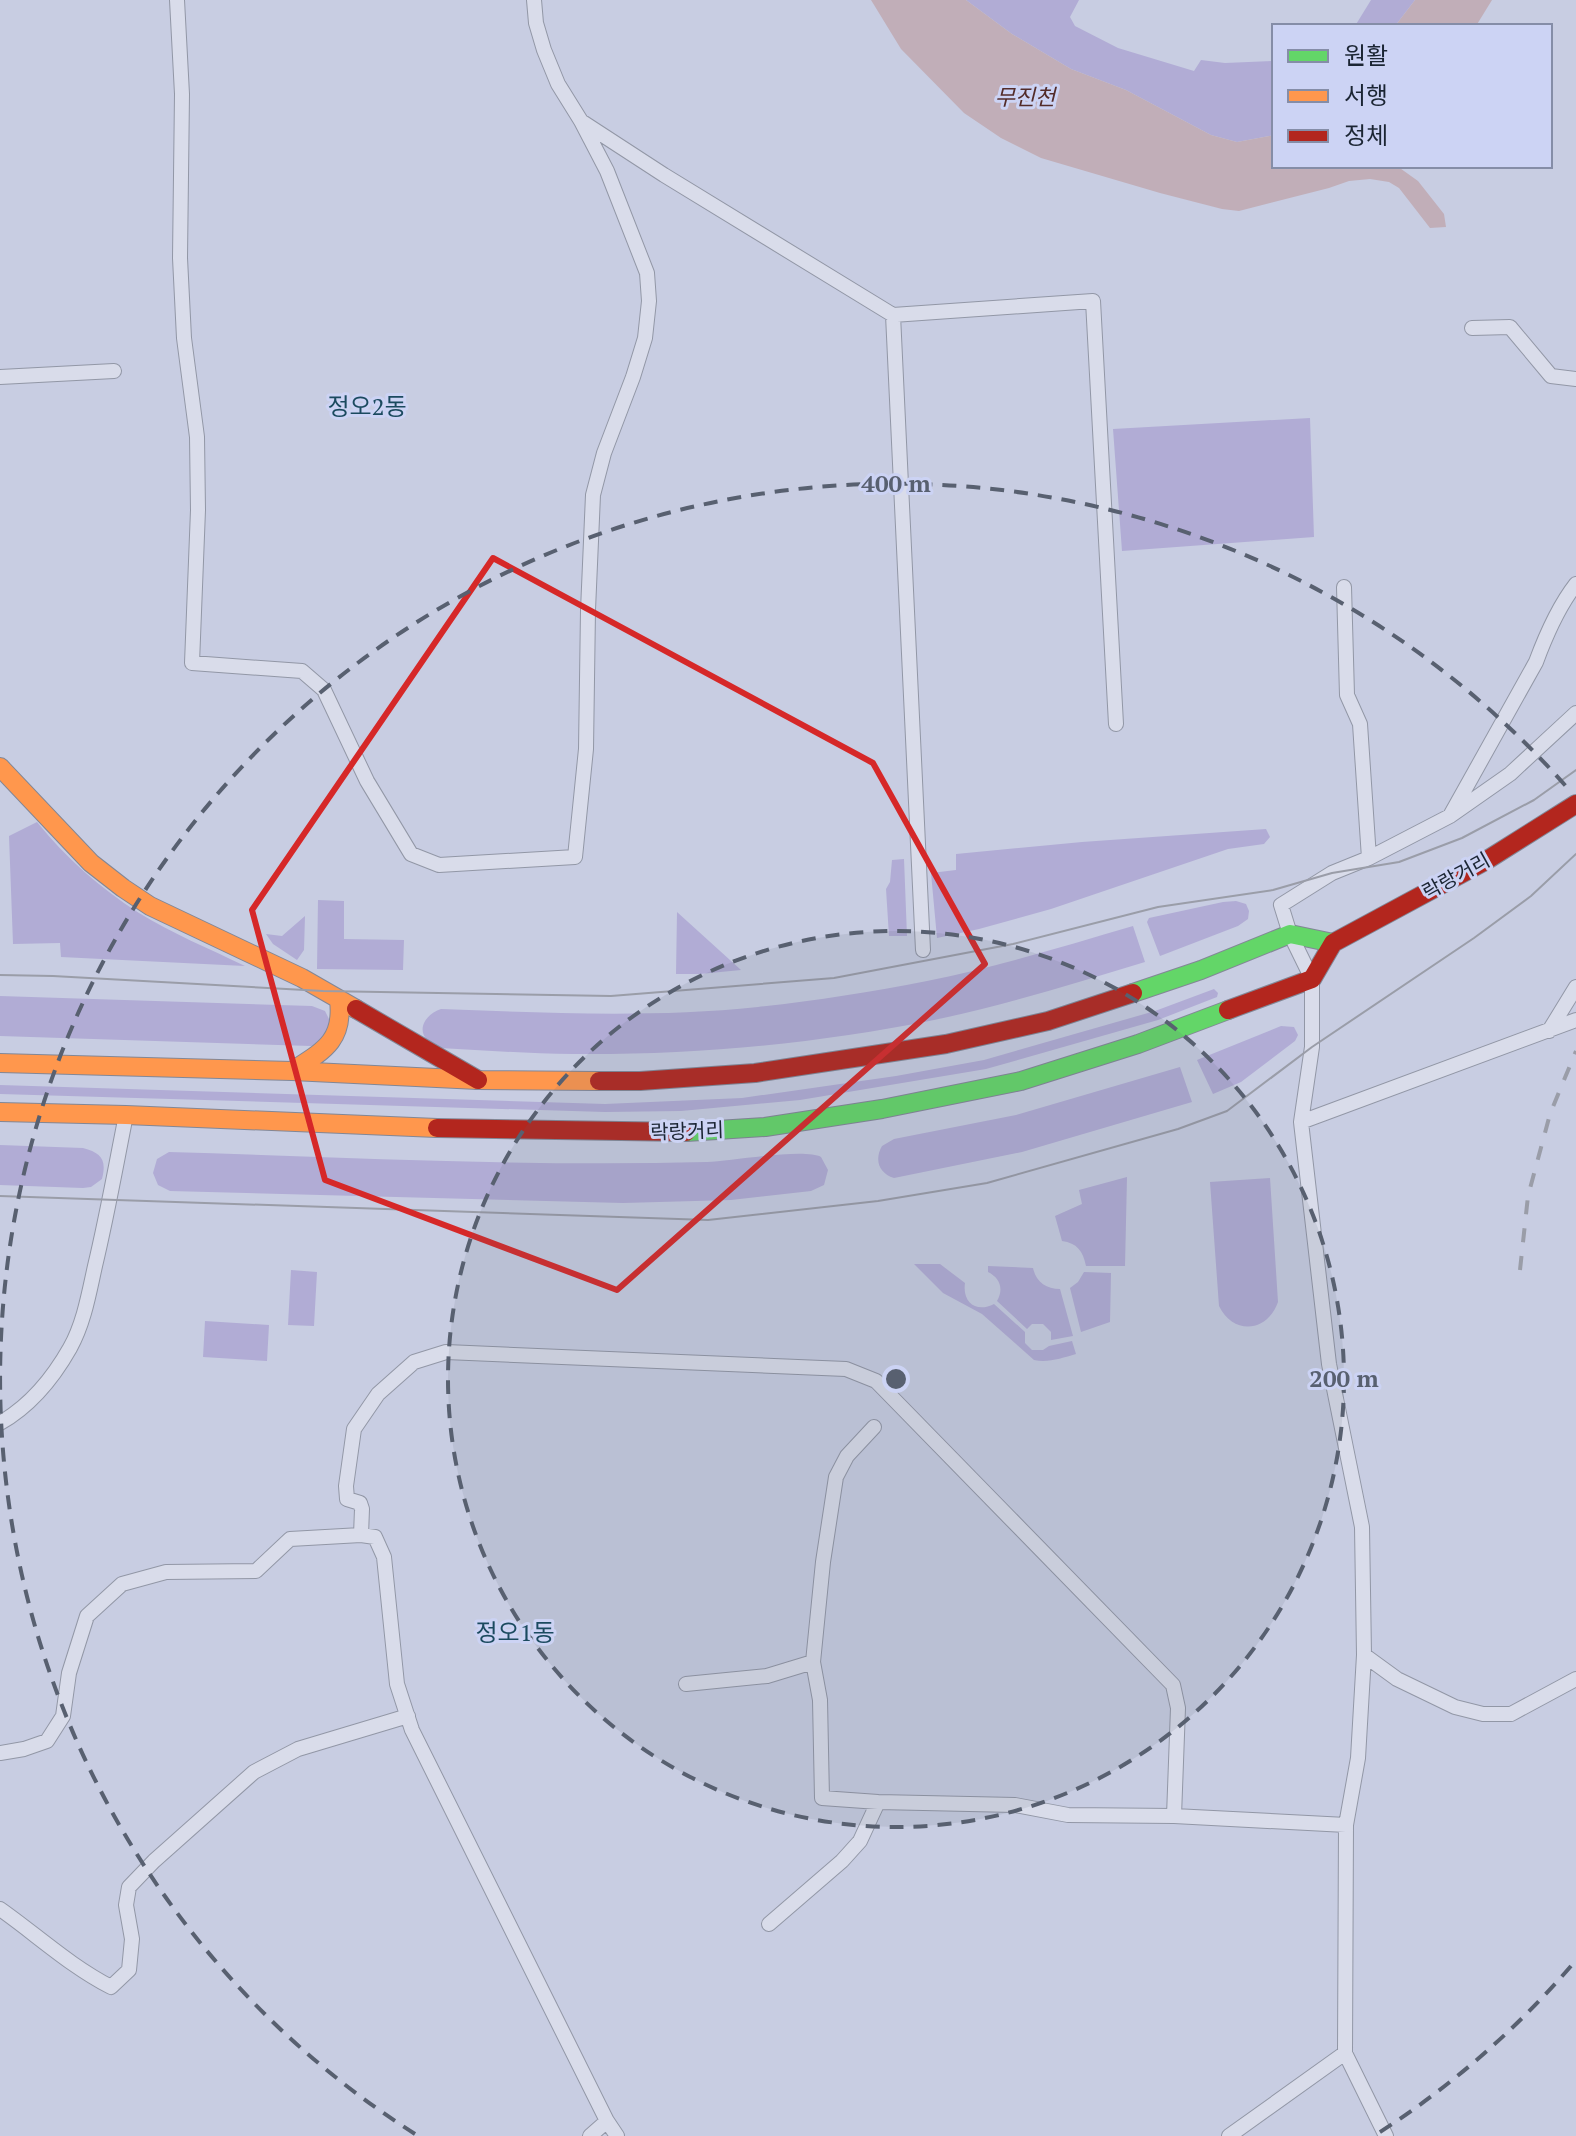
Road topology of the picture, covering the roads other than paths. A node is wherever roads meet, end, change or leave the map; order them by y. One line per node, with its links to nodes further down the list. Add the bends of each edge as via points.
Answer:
1 (177, 0): 3 (street, via 180,258 197,437 192,663 302,671 324,690 367,781 411,854 439,865 575,857 586,749 593,495 645,338 649,301 647,273)
2 (534, 0): 3 (street, via 544,50)
3 (581, 121): 4 (street)
4 (893, 315): 12 (street, via 1093,301); 19 (street)
5 (1472, 328): 8 (street, via 1510,327 1551,376)
6 (114, 371): 7 (street)
7 (0, 377)
8 (1576, 379)
9 (1576, 584): 15 (street)
10 (1344, 587): 16 (street, via 1347,695 1360,724)
11 (1576, 713): 15 (street, via 1510,774)
12 (1116, 724)
13 (0, 767): 22 (main road, via 91,863 123,888)
14 (1576, 804): 18 (main road, 락랑거리, via 1487,860)
15 (1450, 816): 16 (street)
16 (1369, 858): 17 (street, via 1332,873 1281,905)
17 (1290, 934): 18 (main road); 20 (street); 27 (main road, via 1048,1021 946,1044 755,1073 640,1081)
18 (1333, 943): 20 (main road)
19 (923, 950)
20 (1312, 979): 29 (main road, 락랑거리, via 1021,1081 765,1127 674,1133 492,1130); 30 (street, via 1312,1047)
21 (1576, 987): 24 (street)
22 (339, 1000): 26 (main road, via 338,1033 325,1050); 27 (main road)
23 (1576, 1020): 24 (street)
24 (1548, 1031): 30 (street)
25 (0, 1063): 26 (main road)
26 (292, 1071): 27 (main road)
27 (478, 1080)
28 (0, 1112): 29 (main road, 락랑거리)
29 (126, 1115): 31 (street, via 89,1293 71,1346 45,1385)
30 (1301, 1122): 34 (street, via 1329,1364 1362,1527)
31 (0, 1423)
32 (874, 1427): 35 (street, via 836,1477)
33 (361, 1535): 38 (street, via 375,1537 384,1557 397,1684); 39 (street, via 290,1539 256,1571 166,1572 122,1584 87,1616 69,1673 63,1716 47,1741); 41 (street, via 362,1509 347,1499 346,1486 354,1429 378,1394 414,1362 446,1352 846,1369 876,1381 1173,1685 1178,1708)
34 (1364, 1655): 36 (street, via 1397,1679 1455,1707 1483,1714 1511,1714); 42 (street, via 1358,1758)
35 (813, 1662): 37 (street, via 767,1676); 40 (street, via 820,1700 822,1798)
36 (1576, 1679)
37 (686, 1684)
38 (408, 1716): 43 (street, via 298,1749 254,1772 154,1861 129,1887 129,1970 111,1987); 46 (street)
39 (0, 1753)
40 (878, 1802): 41 (street, via 1015,1805 1068,1815); 44 (street, via 860,1841)
41 (1174, 1816): 42 (street)
42 (1346, 1825): 45 (street)
43 (0, 1909)
44 (769, 1924)
45 (1345, 2053): 49 (street); 50 (street)
46 (607, 2121): 47 (street); 48 (street)
47 (590, 2136)
48 (617, 2136)
49 (1229, 2136)
50 (1386, 2136)

